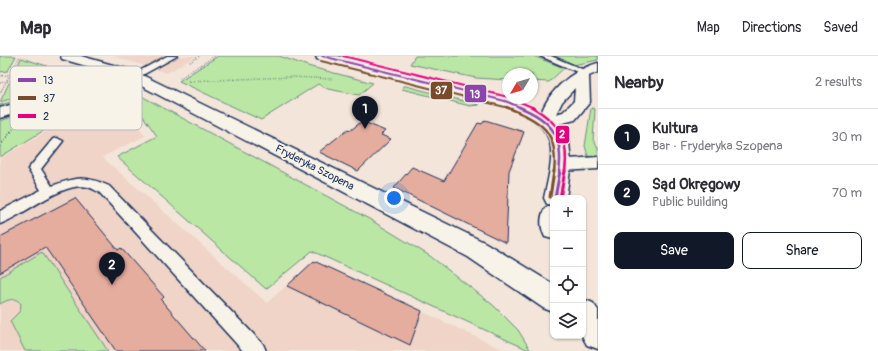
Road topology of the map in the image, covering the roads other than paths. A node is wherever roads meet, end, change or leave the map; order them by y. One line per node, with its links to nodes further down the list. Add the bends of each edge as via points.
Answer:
1 (67, 56): 5 (street, Fryderyka Szopena)
2 (173, 56): 7 (lane)
3 (322, 56): 12 (street, via 505,101 529,110)
4 (544, 56): 8 (lane)
5 (101, 66)
6 (598, 67): 8 (street)
7 (142, 70)
8 (583, 73): 12 (street, via 559,95 547,113); 12 (street, via 582,102 569,116)
9 (142, 80): 19 (street, Fryderyka Szopena, via 477,250)
10 (10, 110): 11 (street)
11 (0, 113)
12 (547, 122): 15 (street, via 561,144)
13 (57, 141): 16 (lane, via 34,169)
14 (598, 163): 15 (street)
15 (561, 165): 17 (street)
16 (49, 192): 18 (lane); 22 (lane, via 88,182 104,189)
17 (556, 195)
18 (0, 218)
19 (550, 297)
20 (586, 317): 21 (street)
21 (598, 334)
22 (256, 351)

